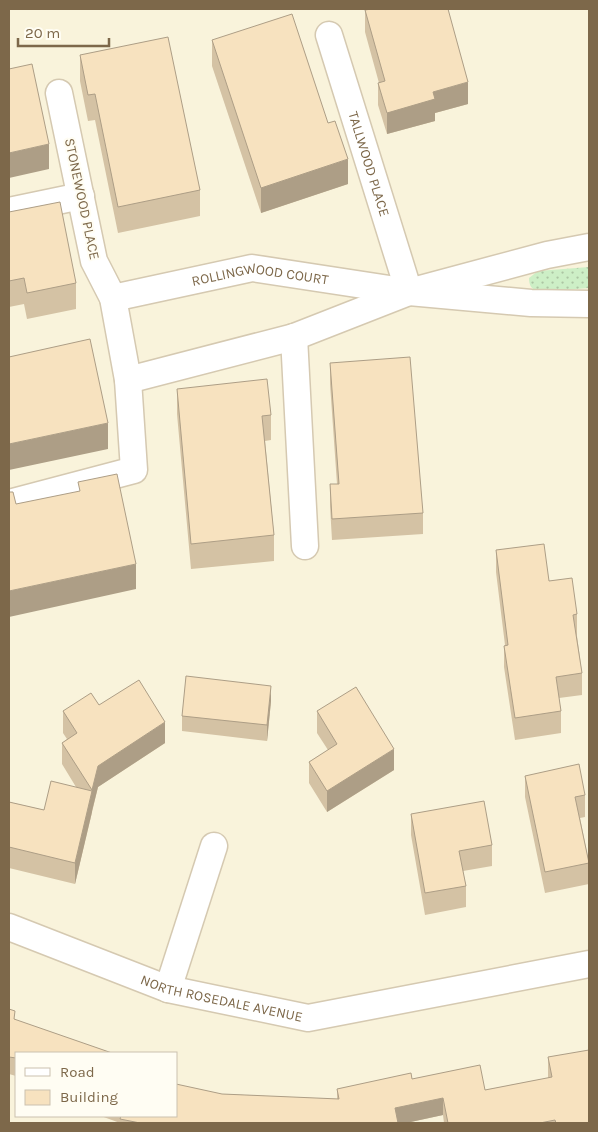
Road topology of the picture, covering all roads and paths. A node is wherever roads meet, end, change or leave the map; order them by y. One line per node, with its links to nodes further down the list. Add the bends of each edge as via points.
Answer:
1 (329, 35): 6 (street, TALLWOOD PLACE)
2 (59, 93): 3 (street, STONEWOOD PLACE)
3 (81, 196): 4 (street); 7 (street, STONEWOOD PLACE, via 94,261)
4 (9, 211)
5 (589, 247): 6 (street, ROLLINGWOOD COURT)
6 (409, 292): 7 (street, ROLLINGWOOD COURT, via 252,268); 8 (street, ROLLINGWOOD COURT, via 531,303); 9 (street, ROLLINGWOOD COURT)
7 (113, 298): 10 (street, STONEWOOD PLACE)
8 (589, 304)
9 (294, 337): 10 (street, ROLLINGWOOD COURT); 12 (street)
10 (128, 380): 11 (street, STONEWOOD PLACE, via 134,470)
11 (9, 503)
12 (306, 546)
13 (214, 846): 16 (street)
14 (9, 927): 16 (street, NORTH ROSEDALE AVENUE)
15 (589, 964): 16 (street, NORTH ROSEDALE AVENUE, via 308,1018)
16 (168, 989)

